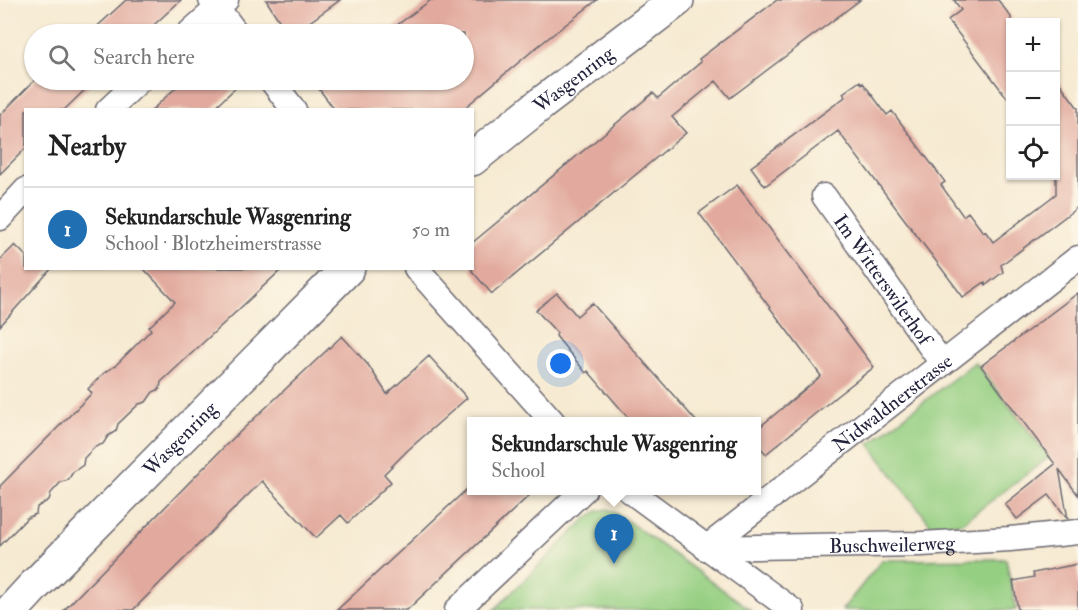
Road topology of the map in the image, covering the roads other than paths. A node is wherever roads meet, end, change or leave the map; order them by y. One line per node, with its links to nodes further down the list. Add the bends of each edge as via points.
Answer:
1 (677, 0): 9 (main road, Wasgenring)
2 (218, 3): 3 (street); 4 (street)
3 (198, 24)
4 (231, 24)
5 (129, 90): 7 (street)
6 (279, 90): 8 (street)
7 (110, 108)
8 (292, 108)
9 (474, 157)
10 (24, 192): 12 (street)
11 (824, 196): 16 (street, Im Witterswilerhof)
12 (0, 218)
13 (1078, 258): 16 (street, Nidwaldnerstrasse)
14 (346, 270): 22 (main road, Wasgenring)
15 (418, 270): 17 (street)
16 (942, 363): 21 (street, Nidwaldnerstrasse)
17 (550, 417)
18 (579, 495): 23 (street)
19 (636, 495): 21 (street)
20 (1078, 532): 21 (street, Buschweilerweg, via 921,544)
21 (706, 548): 24 (street)
22 (12, 610)
23 (457, 610)
24 (792, 610)

